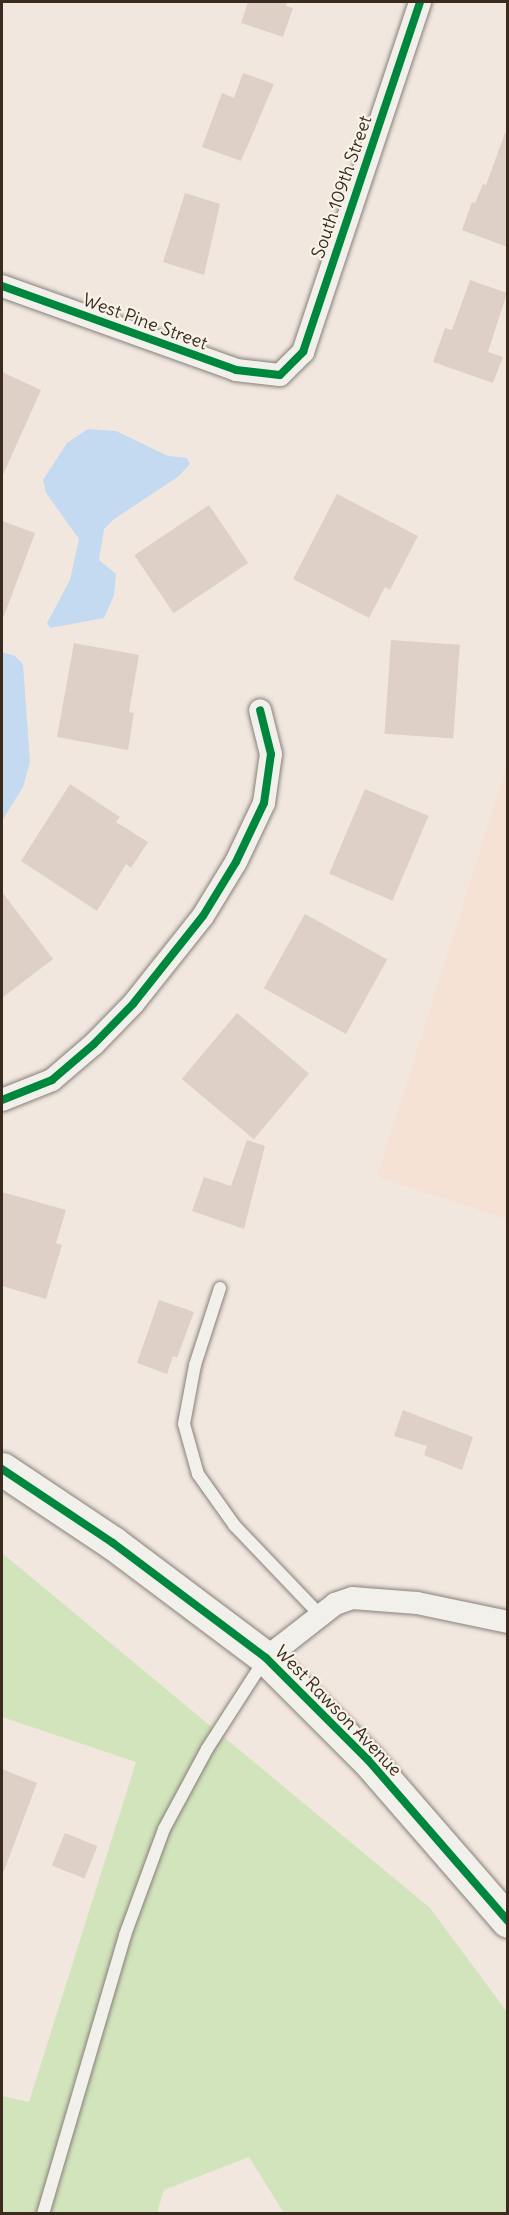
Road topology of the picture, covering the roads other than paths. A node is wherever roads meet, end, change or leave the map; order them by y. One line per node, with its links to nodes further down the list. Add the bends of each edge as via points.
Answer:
1 (420, 2): 3 (street, South 109th Street, via 303,352)
2 (2, 286): 3 (street, West Pine Street, via 236,370)
3 (280, 375)
4 (260, 710): 5 (street, via 271,754 264,803 236,862 203,915 133,1004 94,1044 52,1080)
5 (2, 1100)
6 (220, 1288): 8 (lane, via 195,1365 184,1424 198,1474 235,1526)
7 (2, 1469): 10 (street, West Rawson Avenue, via 113,1543)
8 (320, 1615): 9 (street, via 352,1598 381,1598); 10 (street)
9 (507, 1622)
10 (266, 1658): 11 (street, West Rawson Avenue, via 368,1760); 12 (lane, via 207,1749 164,1829 125,1935)
11 (507, 1921)
12 (43, 2214)

